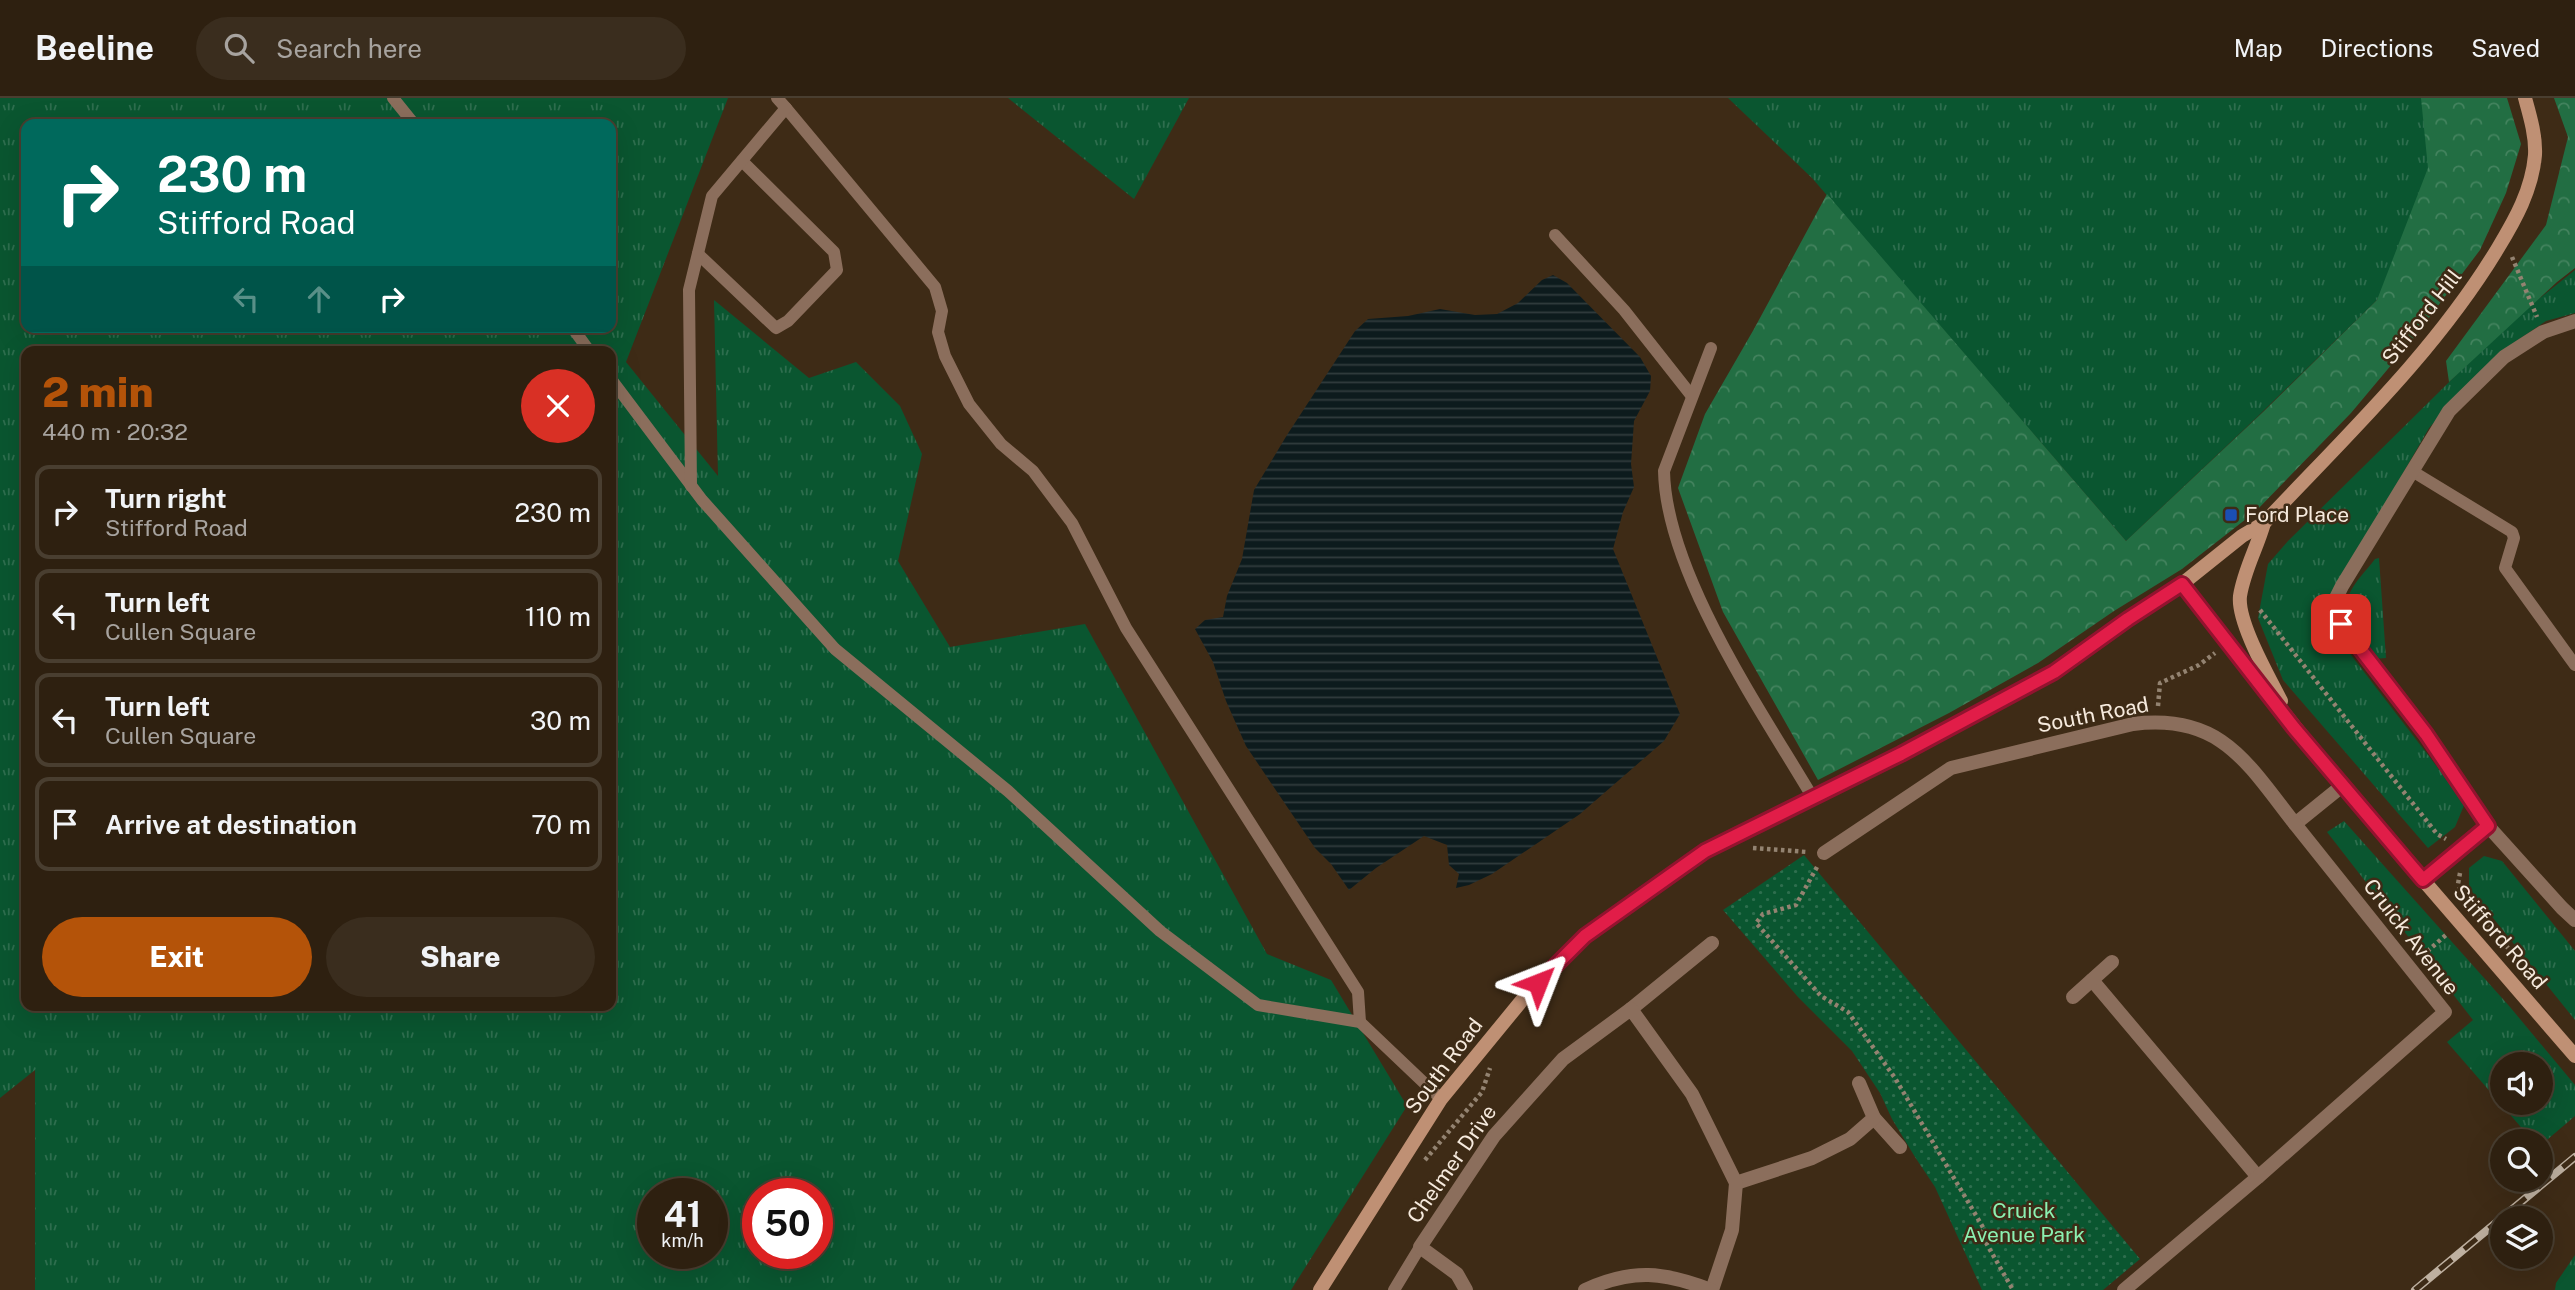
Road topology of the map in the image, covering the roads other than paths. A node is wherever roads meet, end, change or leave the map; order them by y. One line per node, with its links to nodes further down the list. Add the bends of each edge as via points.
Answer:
1 (393, 98): 4 (lane)
2 (2525, 98): 14 (main road, Stifford Hill, via 2535,155 2529,183 2518,214 2476,284 2396,383)
3 (781, 103): 5 (lane); 30 (lane, via 936,287 944,356 969,404 1001,444 1032,471 1072,523 1126,628 1358,992)
4 (410, 119)
5 (742, 160): 7 (lane, via 712,196); 7 (lane, via 834,252 837,270 776,328)
6 (1555, 235): 11 (lane, via 1624,310)
7 (698, 254): 13 (lane, via 689,290)
8 (2575, 321): 12 (street, via 2543,332 2504,357 2449,411)
9 (1711, 348): 11 (lane)
10 (616, 386): 13 (lane)
11 (1691, 395): 19 (lane, via 1664,471 1674,534 1701,600 1745,684)
12 (2412, 471): 16 (lane, via 2512,532 2505,568); 21 (street, via 2335,600 2341,624 2426,734)
13 (691, 486): 30 (lane, via 835,649 1008,791 1160,931 1258,1004)
14 (2264, 523): 15 (main road, Stifford Hill); 17 (main road, Stifford Hill, via 2240,599 2250,637)
15 (2182, 584): 17 (main road, Stifford Road); 19 (main road, South Road, via 2054,672)
16 (2575, 665)
17 (2294, 728): 18 (main road, Stifford Road)
18 (2342, 786): 20 (street); 23 (main road, Stifford Road)
19 (1813, 798): 33 (main road, South Road, via 1705,851 1585,936 1522,999)
20 (2295, 824): 22 (street, South Road, via 2242,756 2219,738 2156,721 1951,768); 36 (street, Cruick Avenue, via 2445,1012)
21 (2488, 826): 23 (street); 24 (street)
22 (1824, 853)
23 (2423, 880): 31 (main road, Stifford Road)
24 (2575, 920)
25 (1712, 943): 29 (street, Chelmer Drive)
26 (2112, 962): 27 (street)
27 (2092, 980): 28 (street); 36 (street)
28 (2073, 997)
29 (1631, 1009): 37 (street, via 1692,1094); 38 (street, Chelmer Drive, via 1563,1059 1494,1136)
30 (1360, 1022): 33 (lane)
31 (2575, 1056)
32 (1859, 1083): 34 (street)
33 (1441, 1099): 39 (main road, South Road)
34 (1874, 1118): 35 (street); 37 (street, via 1850,1139 1812,1158)
35 (1900, 1147)
36 (2258, 1177): 44 (street, Cruick Avenue)
37 (1736, 1183): 43 (street, via 1732,1230)
38 (1420, 1247): 40 (lane); 41 (street, Chelmer Drive, via 1457,1274)
39 (1320, 1290)
40 (1394, 1290)
41 (1466, 1290)
42 (1585, 1290): 43 (street, via 1606,1280 1639,1275 1676,1277)
43 (1712, 1290)
44 (2124, 1290)

